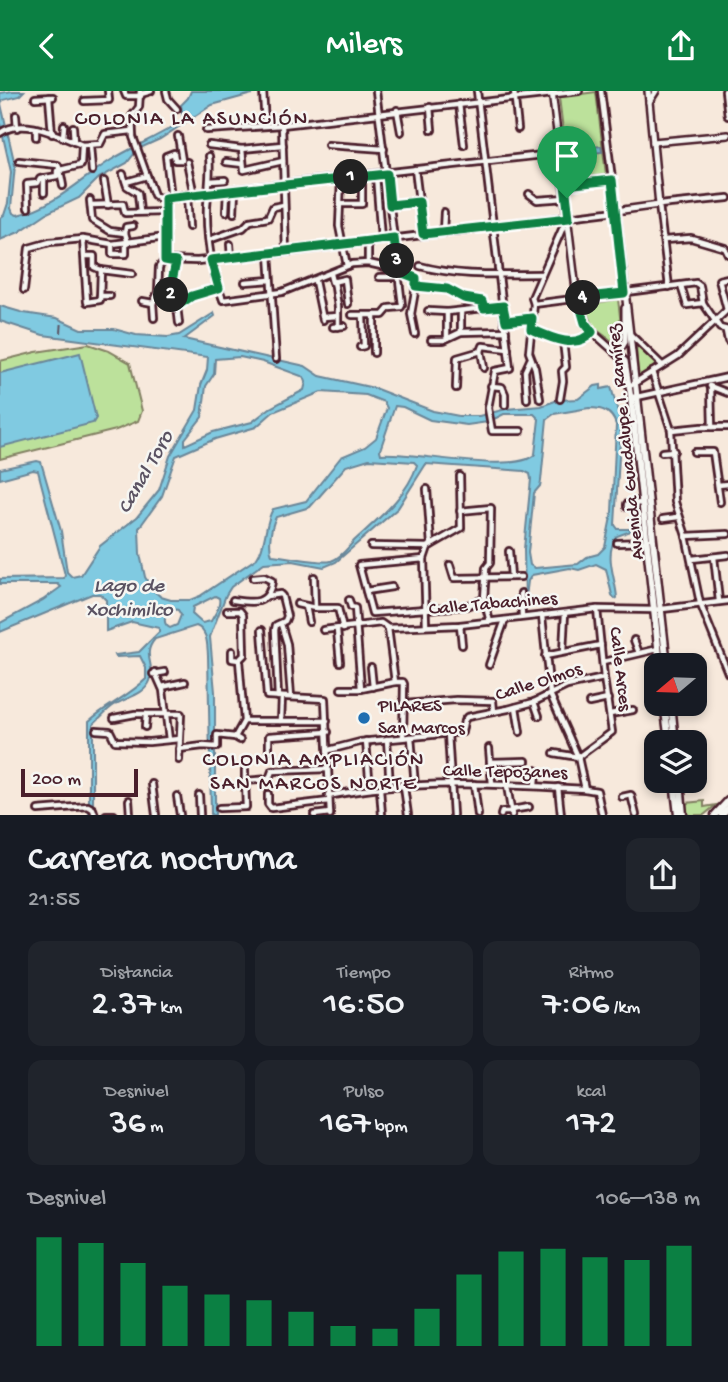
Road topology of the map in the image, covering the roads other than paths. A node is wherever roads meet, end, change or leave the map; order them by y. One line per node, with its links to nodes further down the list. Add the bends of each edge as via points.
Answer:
1 (107, 91): 18 (street, via 109,100)
2 (124, 91): 15 (street, via 126,96)
3 (150, 91): 15 (street)
4 (166, 91): 23 (street)
5 (376, 91): 25 (street)
6 (477, 91): 19 (street)
7 (514, 91): 17 (street)
8 (579, 91): 14 (street)
9 (601, 91): 76 (street, Avenida Guadalupe I. Ramírez)
10 (648, 91): 20 (street)
11 (656, 91): 20 (street)
12 (725, 91): 27 (street)
13 (263, 93): 29 (street)
14 (552, 93): 17 (street); 57 (street)
15 (140, 94): 37 (street)
16 (36, 98): 40 (street, via 51,97)
17 (515, 98): 19 (street); 34 (street)
18 (84, 101)
19 (478, 101): 21 (street); 62 (street)
20 (649, 102): 48 (street)
21 (459, 104): 22 (street); 41 (street)
22 (430, 107): 24 (street); 36 (street)
23 (177, 109)
24 (397, 110): 25 (street); 39 (street)
25 (379, 112): 30 (street); 56 (street)
26 (16, 115): 32 (street)
27 (728, 116)
28 (64, 125): 45 (street)
29 (265, 125): 30 (street); 35 (street)
30 (282, 125): 51 (street)
31 (73, 127): 47 (street)
32 (17, 128): 33 (street); 38 (street)
33 (36, 129): 40 (street); 44 (street)
34 (518, 129)
35 (206, 130)
36 (432, 130)
37 (132, 131): 54 (street, via 105,134 104,145); 71 (street)
38 (1, 132)
39 (401, 132)
40 (52, 134): 45 (street)
41 (464, 134): 42 (street); 53 (street)
42 (456, 135)
43 (728, 135): 48 (street)
44 (36, 137)
45 (62, 138): 47 (street)
46 (177, 139): 60 (street)
47 (75, 141): 49 (street)
48 (653, 142): 98 (street)
49 (82, 145): 54 (street); 66 (street, via 81,165)
50 (209, 145): 55 (street)
51 (283, 145): 55 (street); 61 (street)
52 (328, 145): 56 (street)
53 (464, 145)
54 (90, 146): 67 (street)
55 (242, 149): 64 (street)
56 (384, 149): 69 (street)
57 (561, 153): 62 (street); 82 (street)
58 (209, 156): 78 (street)
59 (19, 161): 66 (street, via 50,163)
60 (185, 161): 89 (street); 90 (street, via 175,160 174,153 166,156)
61 (283, 161): 64 (street); 80 (street)
62 (485, 161): 65 (street); 110 (street)
63 (226, 162): 64 (street)
64 (243, 167)
65 (415, 169): 69 (street); 93 (street)
66 (60, 170): 74 (street, via 57,176); 81 (street)
67 (92, 171)
68 (123, 174): 79 (street)
69 (387, 174): 70 (street); 97 (street)
70 (376, 175): 72 (street); 106 (street)
71 (147, 176): 79 (street); 90 (street, via 155,195)
72 (362, 176): 73 (street); 94 (street, via 362,204)
73 (341, 178): 80 (street); 94 (street)
74 (44, 179): 85 (street); 99 (street, via 27,184)
75 (225, 180): 78 (street)
76 (612, 180): 82 (street); 100 (street, Avenida Guadalupe I. Ramírez)
77 (104, 181): 95 (street)
78 (210, 181): 86 (street)
79 (126, 182): 101 (street, via 138,193)
80 (285, 184): 83 (street); 96 (street)
81 (63, 185)
82 (565, 185): 91 (street)
83 (235, 190): 84 (street); 105 (street)
84 (228, 191): 86 (street); 103 (street)
85 (44, 193)
86 (210, 193): 89 (street); 119 (street)
87 (529, 194): 91 (street, via 537,200)
88 (187, 195): 89 (street); 90 (street); 111 (street)
89 (194, 195)
90 (168, 197): 102 (street)
91 (567, 198): 108 (street)
92 (728, 198): 98 (street)
93 (419, 202): 97 (street); 114 (street)
94 (340, 204): 124 (street)
95 (108, 205): 101 (street, via 124,204 125,213); 113 (street, via 95,204 93,222)
96 (284, 205): 119 (street, via 273,208 268,218); 129 (street)
97 (390, 205): 116 (street)
98 (659, 205): 100 (street); 120 (street)
99 (28, 208)
100 (616, 211): 108 (street); 158 (street, Avenida Guadalupe I. Ramírez)
101 (139, 212): 102 (street)
102 (166, 212): 115 (street)
103 (226, 212)
104 (444, 212): 112 (street)
105 (234, 213)
106 (379, 216): 107 (street); 118 (street)
107 (372, 217)
108 (568, 218): 110 (street); 145 (street); 162 (street)
109 (133, 226): 113 (street, via 126,227)
110 (493, 226): 112 (street); 127 (street)
111 (189, 227)
112 (443, 232): 114 (street)
113 (125, 233): 121 (street)
114 (423, 234): 116 (street)
115 (166, 237): 121 (street); 134 (street)
116 (394, 238): 118 (street); 144 (street)
117 (83, 239): 122 (street); 132 (street); 157 (street, via 29,248)
118 (381, 239): 124 (street)
119 (209, 240): 135 (street)
120 (664, 240): 131 (street, via 691,238 725,248); 155 (street)
121 (129, 243): 122 (street); 122 (street, via 125,255 112,254); 128 (street)
122 (112, 244)
123 (230, 244): 133 (street)
124 (343, 244): 129 (street); 138 (street)
125 (368, 244): 137 (street)
126 (489, 248): 127 (street)
127 (496, 248): 146 (street)
128 (133, 250)
129 (286, 251): 130 (street)
130 (269, 254): 133 (street); 149 (street)
131 (728, 254)
132 (85, 256): 141 (street, via 94,257 94,267); 160 (street, via 86,302 99,301)
133 (231, 258): 135 (street)
134 (165, 260): 136 (street); 164 (street, via 159,267)
135 (211, 260): 136 (street); 156 (street)
136 (176, 262): 167 (street, via 170,291)
137 (368, 263): 138 (street); 140 (street)
138 (347, 266): 143 (street)
139 (420, 266): 146 (street)
140 (390, 268)
141 (101, 271): 142 (street); 160 (street)
142 (132, 274)
143 (330, 274): 150 (street); 151 (street)
144 (399, 274): 147 (street); 153 (street, via 416,278); 178 (street, via 402,307)
145 (542, 274): 146 (street); 166 (street)
146 (499, 275): 168 (street)
147 (379, 277)
148 (728, 278): 172 (street, via 719,279)
149 (270, 280): 152 (street); 159 (street)
150 (315, 281): 159 (street); 179 (street, via 323,319)
151 (334, 281): 170 (street); 170 (street, via 345,279)
152 (245, 282)
153 (416, 286): 171 (street, via 451,289 464,298 482,301); 191 (street, via 411,314)
154 (681, 286): 155 (street); 165 (street, via 687,305); 165 (street, via 698,284)
155 (669, 287): 158 (street)
156 (219, 288): 159 (street, via 223,300); 167 (street)
157 (24, 290)
158 (624, 293): 162 (street); 169 (street, Avenida Guadalupe I. Ramírez)
159 (271, 295): 202 (street)
160 (100, 296): 161 (street)
161 (110, 296)
162 (578, 298): 166 (street); 190 (street)
163 (142, 301): 164 (street)
164 (153, 303): 180 (street)
165 (704, 303): 183 (street)
166 (534, 304): 181 (street)
167 (177, 306): 184 (street)
168 (503, 306): 171 (street); 182 (street)
169 (625, 306): 192 (street, Avenida Guadalupe I. Ramírez); 199 (street, via 625,342)
170 (343, 307): 179 (street)
171 (484, 308): 174 (street)
172 (728, 310): 183 (street)
173 (428, 311): 175 (street)
174 (461, 311): 175 (street); 188 (street)
175 (447, 312): 193 (street)
176 (352, 315): 177 (street)
177 (363, 315): 178 (street); 197 (street, via 364,346)
178 (374, 315): 201 (street)
179 (338, 316): 185 (street)
180 (154, 318)
181 (532, 318): 182 (street); 186 (street)
182 (506, 321): 189 (street)
183 (714, 321): 187 (street); 204 (street)
184 (179, 323)
185 (338, 327)
186 (531, 329): 195 (street); 203 (street)
187 (727, 330): 196 (street)
188 (461, 331): 189 (street); 193 (street)
189 (506, 331): 198 (street)
190 (592, 332): 195 (street, via 585,339); 199 (street)
191 (415, 334)
192 (631, 335): 204 (street); 209 (street, Avenida Guadalupe I. Ramírez)
193 (447, 338): 194 (street)
194 (431, 340)
195 (562, 341): 218 (street, via 566,366)
196 (728, 341)
197 (360, 347)
198 (508, 349): 200 (street, via 483,346); 210 (street, via 510,367 496,369)
199 (614, 349): 209 (street, via 625,361)
200 (481, 351): 205 (street); 212 (street, via 457,358)
201 (374, 353)
202 (276, 359)
203 (531, 359): 216 (street, via 525,370); 217 (street)
204 (663, 365): 206 (street)
205 (484, 368)
206 (652, 372): 209 (street); 213 (street)
207 (728, 377): 208 (street)
208 (703, 382): 211 (street); 213 (street)
209 (633, 385): 215 (street, Avenida Guadalupe I. Ramírez)
210 (491, 386): 219 (street, via 502,387); 222 (street, via 492,427)
211 (711, 387): 214 (street); 220 (street)
212 (456, 388)
213 (659, 391): 215 (street); 223 (street)
214 (728, 393)
215 (634, 397): 232 (main road, Avenida Guadalupe I. Ramírez); 269 (main road, Avenida Guadalupe I. Ramírez)
216 (527, 399)
217 (540, 399)
218 (560, 399)
219 (505, 405)
220 (712, 427): 221 (street); 223 (street)
221 (728, 427)
222 (521, 431)
223 (671, 431): 224 (street)
224 (674, 451): 225 (street); 235 (street)
225 (662, 452)
226 (694, 452): 229 (street, via 713,452)
227 (460, 476): 234 (street)
228 (728, 484): 229 (street)
229 (718, 485): 231 (street)
230 (427, 489): 242 (street)
231 (720, 502)
232 (643, 503): 233 (street); 239 (main road, Avenida Guadalupe I. Ramírez)
233 (627, 507)
234 (460, 511): 242 (street, via 461,528); 253 (street, via 491,508 490,563)
235 (678, 517): 236 (street); 238 (street)
236 (663, 519)
237 (728, 534): 238 (street)
238 (686, 536): 247 (street)
239 (647, 542): 240 (street); 269 (main road, Avenida Guadalupe I. Ramírez)
240 (617, 543)
241 (371, 546): 242 (street)
242 (430, 546): 246 (street)
243 (509, 551): 250 (street)
244 (728, 555): 245 (street)
245 (714, 557): 247 (street); 261 (street)
246 (424, 559): 255 (street, via 359,565); 267 (street)
247 (692, 559): 263 (street)
248 (450, 565): 253 (street, via 454,578)
249 (314, 577): 266 (street)
250 (511, 577): 251 (street); 253 (street)
251 (521, 577)
252 (253, 578): 257 (street, via 272,581)
253 (485, 578): 258 (street)
254 (392, 587): 255 (street)
255 (366, 591): 267 (street, via 372,613)
256 (521, 593): 273 (street)
257 (267, 596): 259 (street, via 255,603); 277 (street, via 282,596 287,616)
258 (484, 599): 267 (street); 276 (street)
259 (233, 600)
260 (349, 600): 280 (street, via 355,608)
261 (719, 601): 262 (street, Calle Tabachines); 263 (street, Calle Tabachines)
262 (728, 601)
263 (700, 603): 269 (street, Calle Tabachines); 301 (street)
264 (297, 604): 265 (street)
265 (306, 606): 266 (street); 275 (street)
266 (315, 607): 282 (street, via 338,608)
267 (425, 608): 278 (street)
268 (597, 609): 269 (street, Calle Tabachines); 271 (street, Calle Tabachines); 287 (street, Calle Arces)
269 (657, 610): 288 (main road, Avenida Guadalupe I. Ramírez); 293 (main road, Avenida Guadalupe I. Ramírez)
270 (227, 611): 295 (street, via 243,615 244,656)
271 (565, 613): 272 (street, Calle Tabachines); 290 (street)
272 (542, 616): 273 (street, Calle Tabachines); 294 (street)
273 (522, 617): 274 (street, Calle Tabachines)
274 (506, 619): 276 (street, Calle Tabachines); 298 (street)
275 (309, 622)
276 (491, 622): 279 (street, Calle Tabachines)
277 (281, 624): 310 (street, via 275,630); 311 (street)
278 (426, 625): 279 (street, Calle Tabachines); 281 (street, Calle Tabachines)
279 (460, 625): 286 (street)
280 (356, 627): 281 (street, Calle Tabachines, via 381,623); 282 (street, Calle Tabachines); 308 (street)
281 (388, 628): 304 (street)
282 (340, 629): 284 (street, Calle Tabachines); 296 (street)
283 (262, 630): 310 (street, via 267,696)
284 (323, 630)
285 (634, 640): 291 (street)
286 (461, 645)
287 (601, 645): 290 (street); 297 (street, Calle Arces)
288 (658, 649): 291 (street, Calle Olmos); 292 (main road, Avenida Guadalupe I. Ramírez)
289 (232, 651): 295 (street, via 232,659)
290 (564, 652): 294 (street)
291 (639, 653): 297 (street, Calle Olmos)
292 (658, 653)
293 (665, 653)
294 (545, 656): 309 (street)
295 (239, 660): 324 (street)
296 (340, 661)
297 (603, 662): 302 (street, Calle Arces)
298 (489, 665)
299 (371, 667): 306 (street)
300 (165, 672): 305 (street, via 154,673)
301 (728, 673)
302 (604, 678): 309 (street, Calle Olmos); 312 (street, Calle Arces)
303 (185, 682): 305 (street)
304 (395, 682): 306 (street); 315 (street, via 404,684)
305 (162, 687): 320 (street)
306 (373, 687): 308 (street)
307 (341, 689): 308 (street)
308 (361, 689)
309 (550, 694): 313 (street, Calle Olmos); 343 (street)
310 (280, 697): 311 (street); 325 (street)
311 (291, 697): 326 (street, via 325,699)
312 (607, 699): 314 (street); 321 (street, Calle Arces)
313 (534, 702): 316 (street, Calle Olmos); 322 (street)
314 (589, 703)
315 (404, 704): 318 (street, via 493,701); 332 (street)
316 (516, 707): 318 (street, Calle Olmos); 331 (street)
317 (633, 710): 321 (street)
318 (494, 712): 330 (street, Calle Olmos, via 467,717 462,731)
319 (146, 714): 320 (street); 323 (street); 327 (street)
320 (168, 714): 334 (street, via 178,712 183,717); 336 (street)
321 (610, 714): 343 (street, Calle Arces, via 612,732)
322 (539, 716)
323 (114, 718)
324 (244, 721): 325 (street); 339 (street, via 237,738 217,735 217,747)
325 (281, 721): 326 (street)
326 (327, 721): 329 (street)
327 (145, 727)
328 (96, 730): 336 (street, via 110,731 115,741)
329 (328, 732): 340 (street); 341 (street, via 269,736)
330 (448, 733): 333 (street, Calle Olmos); 352 (street)
331 (520, 733)
332 (403, 737): 333 (street, Calle Olmos); 335 (street, Calle Olmos)
333 (411, 737): 355 (street)
334 (179, 739): 336 (street); 339 (street)
335 (387, 739): 337 (street, Calle Olmos); 358 (street)
336 (169, 740)
337 (366, 741): 340 (street, Calle Olmos); 361 (street)
338 (489, 748): 346 (street)
339 (179, 749): 344 (street)
340 (329, 750): 347 (street)
341 (269, 752)
342 (554, 753): 343 (street)
343 (578, 757): 363 (street)
344 (179, 760)
345 (526, 761): 346 (street)
346 (490, 762): 354 (street)
347 (328, 769): 350 (street, via 272,771 269,779); 370 (street)
348 (245, 770): 350 (street)
349 (536, 770): 357 (street)
350 (246, 781): 374 (street, via 246,807)
351 (152, 783): 383 (street)
352 (452, 783): 353 (street, Calle Tepozanes); 355 (street, Calle Tepozanes); 389 (street)
353 (474, 784): 354 (street, Calle Tepozanes); 390 (street)
354 (492, 784): 356 (street, Calle Tepozanes)
355 (415, 786): 359 (street, Calle Tepozanes)
356 (507, 786): 357 (street, Calle Tepozanes); 378 (street)
357 (535, 786): 360 (street, Calle Tepozanes)
358 (390, 787): 359 (street, Calle Tepozanes); 362 (street, Calle Tepozanes)
359 (404, 787): 388 (street)
360 (558, 787): 363 (street, Calle Tepozanes); 392 (street)
361 (370, 789): 362 (street, Calle Tepozanes); 370 (street, Calle Tepozanes)
362 (380, 789): 387 (street)
363 (585, 789): 393 (street, Calle Tepozanes, via 597,791)
364 (675, 793): 395 (main road)
365 (681, 793): 396 (main road)
366 (268, 794): 370 (street, Calle Tepozanes, via 271,808)
367 (199, 795): 385 (street)
368 (177, 796): 384 (street)
369 (622, 797): 394 (street, via 631,795)
370 (328, 798): 379 (street)
371 (129, 800): 382 (street)
372 (728, 801): 397 (main road)
373 (529, 807): 378 (street)
374 (219, 808)
375 (728, 809): 398 (main road)
376 (38, 810): 377 (street)
377 (92, 810)
378 (511, 812): 391 (street)
379 (330, 814): 386 (street)
380 (106, 815): 381 (street)
381 (114, 815)
382 (130, 815)
383 (156, 815)
384 (180, 815)
385 (200, 815)
386 (314, 815)
387 (382, 815)
388 (408, 815)
389 (453, 815)
390 (478, 815)
391 (501, 815)
392 (561, 815)
393 (602, 815)
394 (636, 815)
395 (678, 815)
396 (684, 815)
397 (715, 815)
398 (722, 815)

